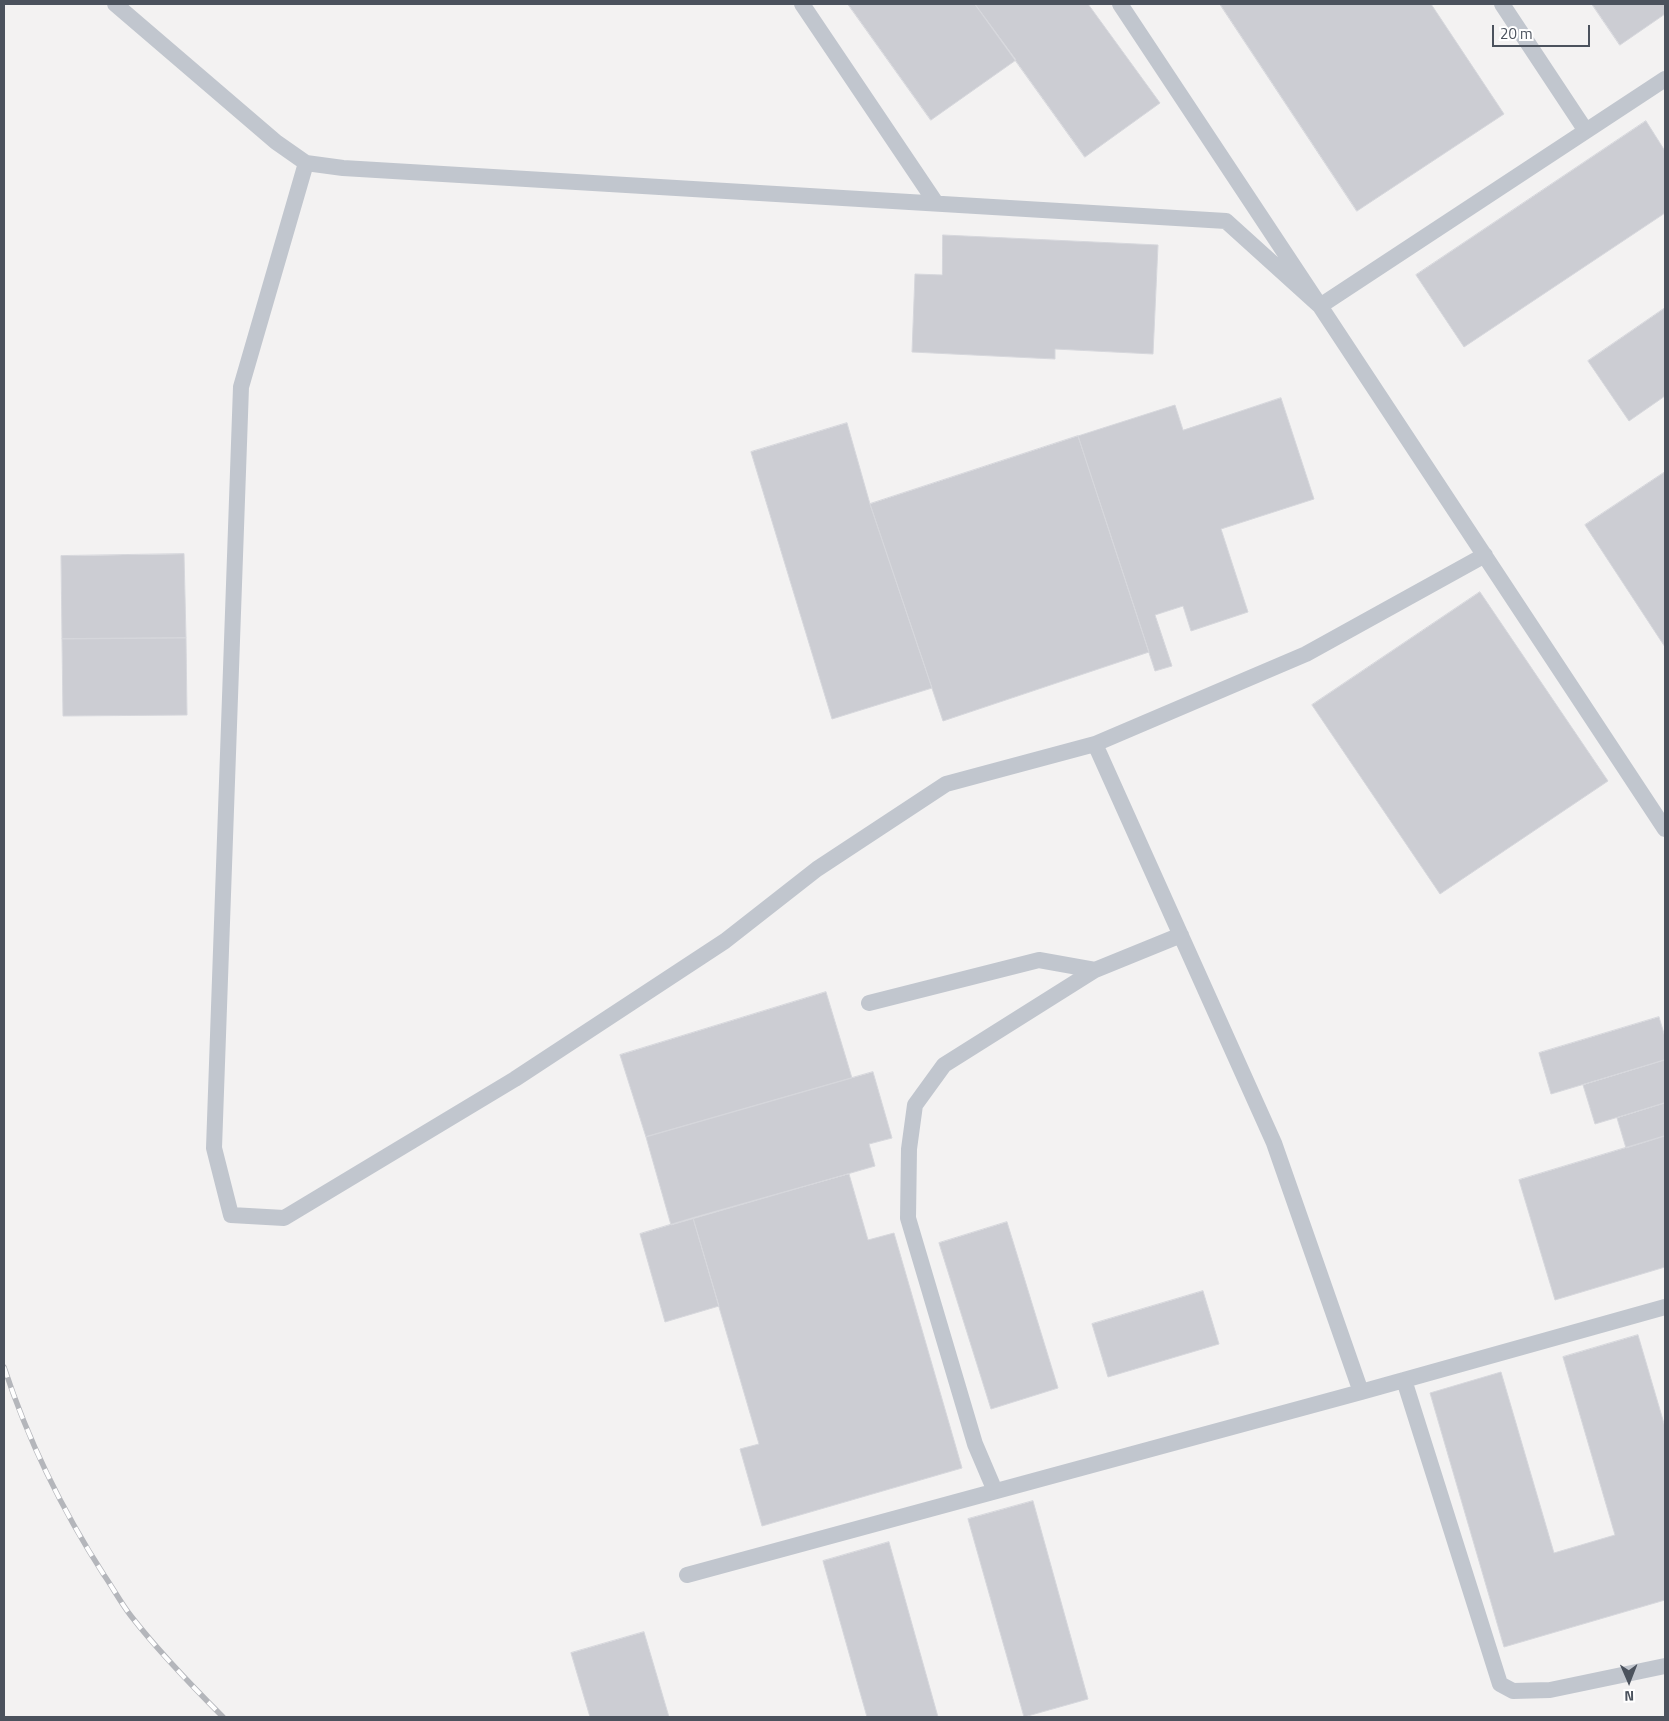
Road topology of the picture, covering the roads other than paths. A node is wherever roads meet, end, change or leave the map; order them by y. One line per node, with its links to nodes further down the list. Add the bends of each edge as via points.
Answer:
1 (115, 4): 7 (lane, via 276,142)
2 (802, 4): 8 (lane)
3 (1120, 4): 9 (lane)
4 (1502, 4): 6 (lane)
5 (1665, 79): 6 (lane)
6 (1586, 131): 9 (lane)
7 (306, 163): 8 (lane, via 343,168); 11 (lane, via 242,386 214,1148 232,1215 284,1218 482,1099 725,941 817,869 946,784)
8 (936, 204): 9 (lane, via 1226,221)
9 (1320, 306): 10 (lane)
10 (1486, 555): 11 (lane, via 1306,654); 12 (lane)
11 (1095, 744): 13 (lane)
12 (1665, 829)
13 (1181, 935): 14 (lane); 18 (lane, via 1274,1144)
14 (1095, 970): 15 (lane, via 1039,960); 19 (lane, via 944,1065 915,1105 909,1149 908,1218 975,1444)
15 (869, 1002)
16 (1665, 1307): 17 (lane)
17 (1404, 1380): 18 (lane); 21 (lane, via 1500,1684 1513,1691 1550,1690)
18 (1361, 1392): 19 (lane)
19 (995, 1491): 20 (lane)
20 (687, 1576)
21 (1665, 1666)

